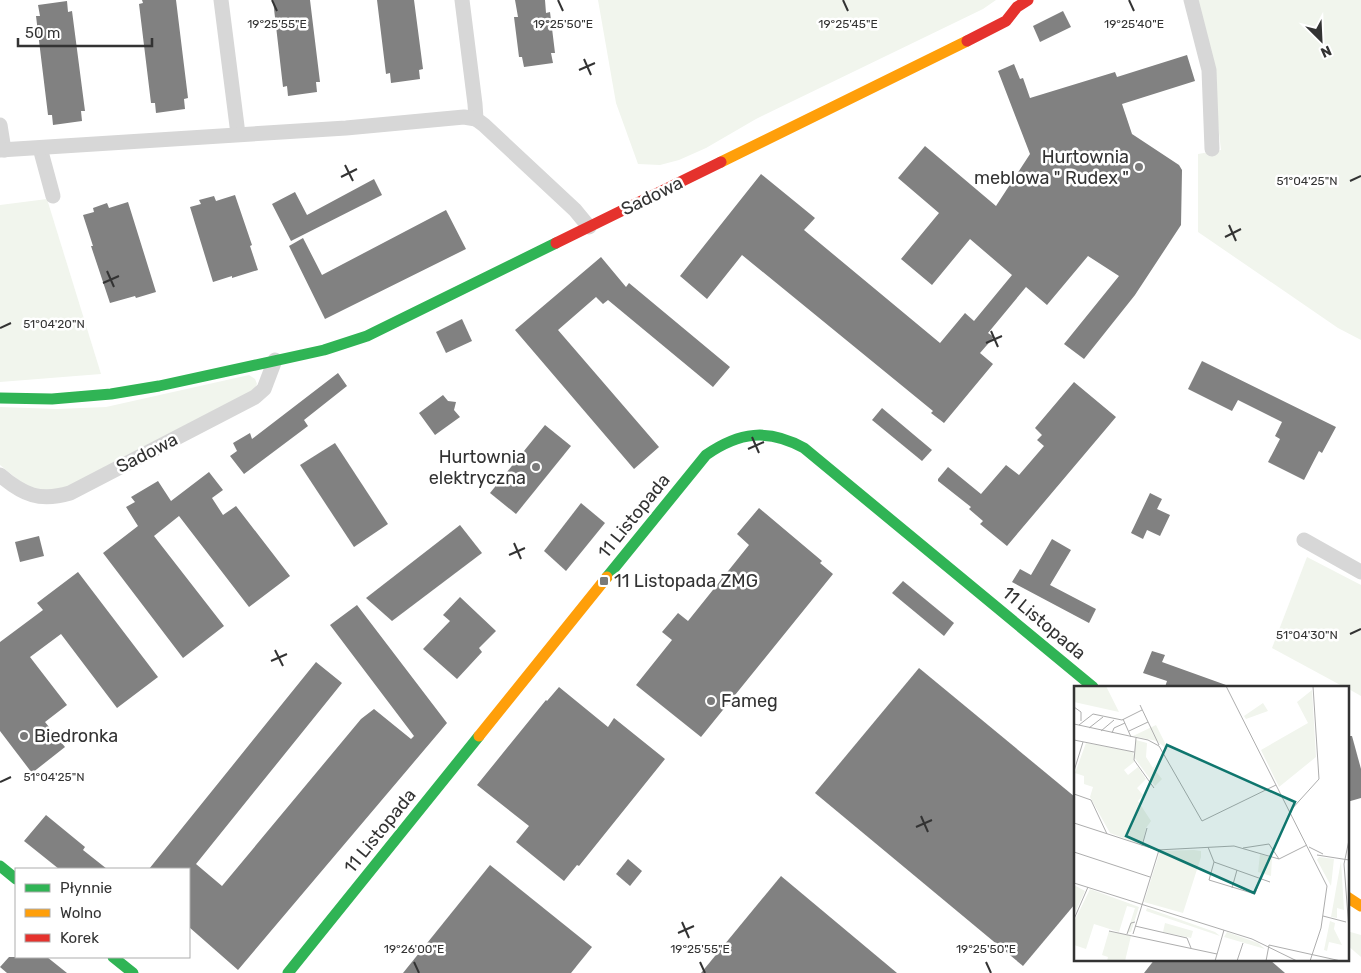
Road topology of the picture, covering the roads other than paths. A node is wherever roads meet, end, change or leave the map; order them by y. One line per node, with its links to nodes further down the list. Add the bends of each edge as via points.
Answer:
1 (220, 0): 7 (street)
2 (462, 0): 5 (street)
3 (1191, 0): 9 (street, via 1209,70)
4 (1021, 2): 12 (street, Sadowa, via 1006,21 990,30)
5 (476, 119): 7 (street); 12 (street)
6 (0, 125): 10 (street)
7 (238, 134): 8 (street)
8 (40, 148): 10 (street); 11 (street)
9 (1212, 149)
10 (2, 150)
11 (53, 196)
12 (589, 227): 13 (street, Sadowa, via 367,336 324,350)
13 (275, 360): 14 (street, Sadowa, via 111,394 52,399); 15 (street, Sadowa, via 264,389 255,397 70,493 56,497 31,495 18,490)
14 (0, 398)
15 (0, 475)
16 (1304, 540): 17 (street)
17 (1361, 572)
18 (1092, 686): 23 (street, 11 Listopada, via 804,448 783,437 767,434 729,441 706,455)
19 (1348, 898): 20 (street)
20 (1361, 906)
21 (114, 958): 22 (street)
22 (133, 973)
23 (288, 973)

